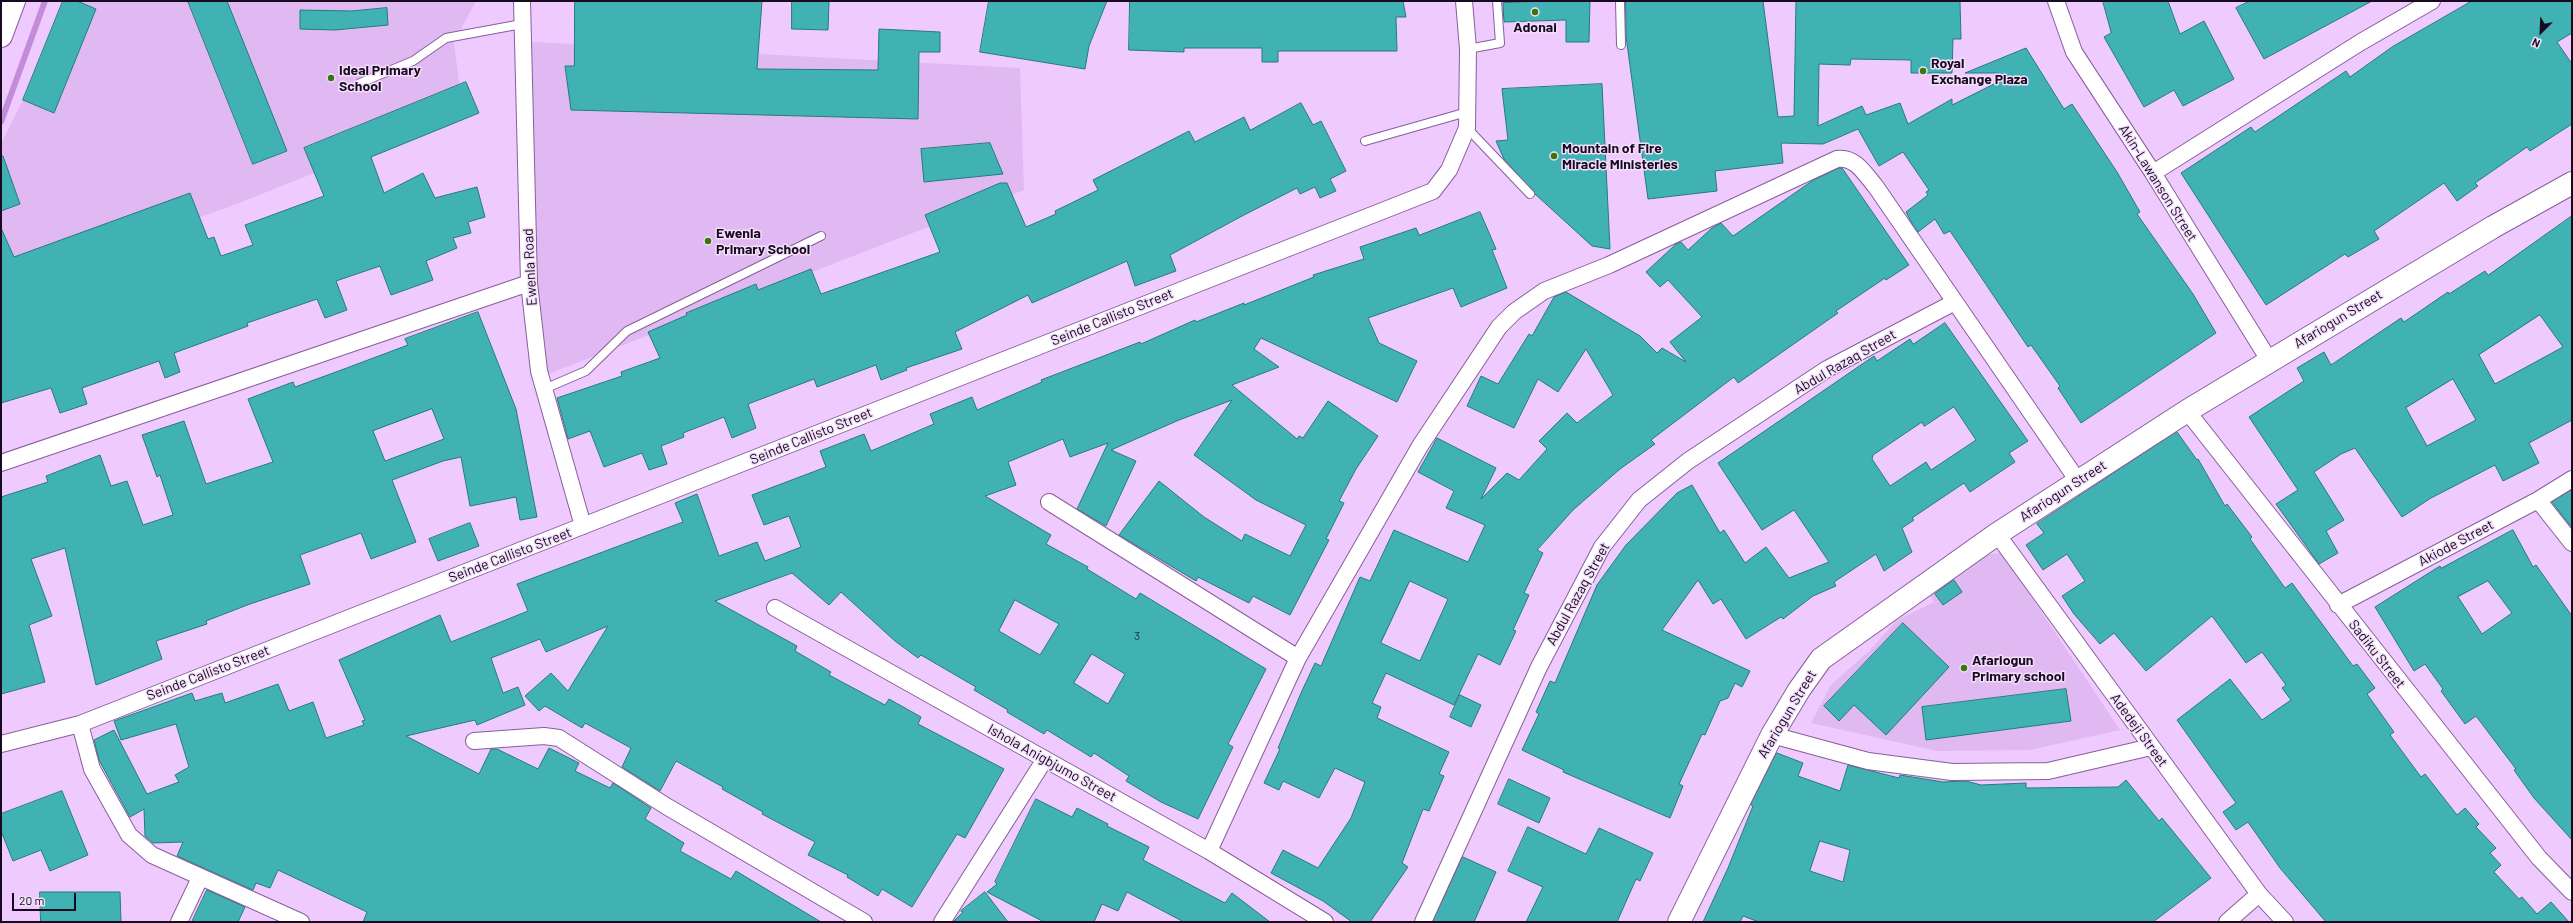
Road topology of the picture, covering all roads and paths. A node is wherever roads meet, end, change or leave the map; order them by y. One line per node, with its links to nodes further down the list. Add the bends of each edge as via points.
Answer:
1 (14, 1): 9 (street)
2 (522, 1): 8 (street, Ewenla Road)
3 (1464, 1): 11 (street, Seinde Callisto Street)
4 (1497, 1): 11 (lane, via 1500,43)
5 (1620, 1): 10 (lane)
6 (2056, 1): 15 (street, Akin-Lawanson Street, via 2074,52)
7 (2432, 1): 15 (street, via 2361,42)
8 (522, 24): 12 (lane, via 446,38 413,61); 19 (street, Ewenla Road)
9 (1, 36)
10 (1621, 45)
11 (1468, 49): 13 (street, Seinde Callisto Street)
12 (360, 83)
13 (1467, 120): 14 (lane); 17 (lane); 29 (street, Seinde Callisto Street, via 1449,170 1432,191)
14 (1365, 141)
15 (2153, 173): 21 (street, Akin-Lawanson Street)
16 (2572, 183): 21 (street, Afariogun Street)
17 (1530, 194)
18 (821, 236): 22 (lane, via 627,331 586,371)
19 (529, 283): 22 (street, Ewenla Road, via 539,371); 24 (street)
20 (1953, 303): 26 (street); 34 (street, via 1876,187 1856,163 1844,158 1544,292 1514,312 1498,327 1420,446); 50 (street, Abdul Razaq Street, via 1827,369 1688,461 1640,500 1602,547 1539,667)
21 (2269, 360): 23 (street, Afariogun Street)
22 (544, 389): 29 (street, Ewenla Road)
23 (2187, 411): 26 (street, Afariogun Street); 32 (street, Sadiku Street)
24 (1, 463)
25 (2572, 479): 27 (street, Akiode Street)
26 (2078, 481): 30 (street, Afariogun Street)
27 (2538, 500): 31 (street); 32 (street, Akiode Street)
28 (1049, 502): 34 (street)
29 (583, 526): 35 (street, Seinde Callisto Street)
30 (1997, 534): 36 (street, Afariogun Street, via 1821,659); 39 (street, Adedeji Street)
31 (2572, 543)
32 (2338, 605): 43 (street, Sadiku Street, via 2539,858)
33 (776, 608): 40 (street, Ishola Anigbjumo Street)
34 (1298, 658): 41 (street)
35 (80, 724): 38 (street, Seinde Callisto Street); 42 (street, via 92,769 129,835 152,855)
36 (1772, 735): 39 (street, via 1868,761 1952,772 2048,771); 51 (street, Afariogun Street)
37 (474, 741): 47 (street, via 544,736 559,738 666,806)
38 (1, 744)
39 (2151, 747): 44 (street, Adedeji Street)
40 (1045, 759): 41 (street, Ishola Anigbjumo Street); 48 (street)
41 (1209, 852): 49 (street, Ishola Anigbjumo Street)
42 (200, 878): 45 (street); 46 (street)
43 (2572, 892)
44 (2259, 894): 52 (street); 53 (street, Adedeji Street)
45 (179, 922)
46 (301, 922)
47 (864, 922)
48 (942, 922)
49 (1325, 922)
50 (1423, 922)
51 (1679, 922)
52 (2228, 922)
53 (2285, 922)

